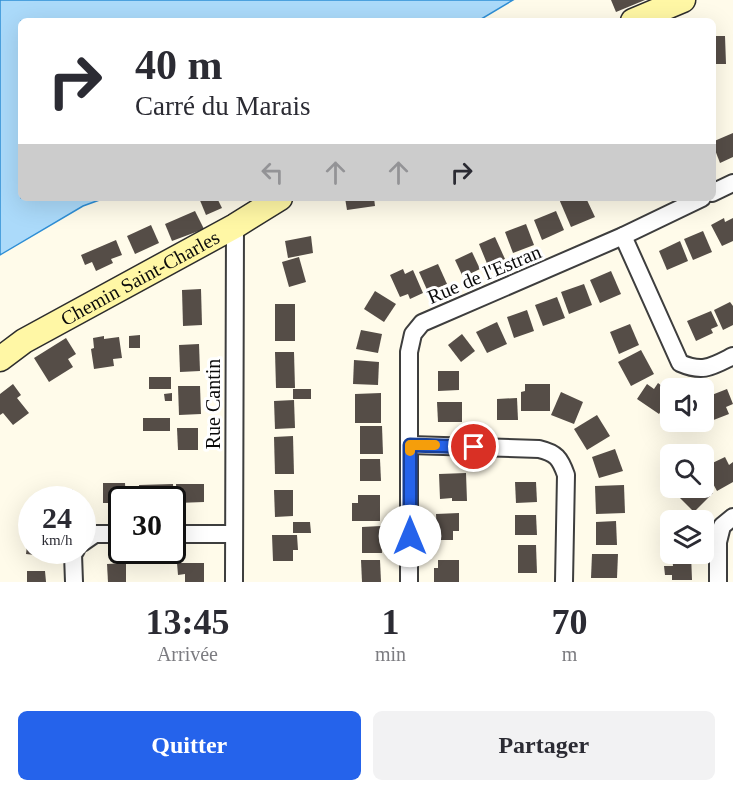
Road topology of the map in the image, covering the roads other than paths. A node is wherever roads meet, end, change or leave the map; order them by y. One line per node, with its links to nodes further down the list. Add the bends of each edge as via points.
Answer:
1 (683, 0): 2 (main road)
2 (640, 18)
3 (733, 183): 4 (street)
4 (716, 191)
5 (275, 201): 7 (main road, Chemin Saint-Charles)
6 (696, 201): 8 (street, Rue de l'Estran)
7 (235, 226): 10 (main road, Chemin Saint-Charles, via 24,341); 14 (street, Rue Cantin)
8 (623, 236): 9 (street, via 680,363 706,369); 11 (street, Rue de l'Estran, via 422,323 413,334 410,352)
9 (733, 356)
10 (0, 359)
11 (410, 445): 18 (street, Rue de l'Estran); 19 (street, via 553,452 566,475)
12 (733, 517): 20 (street, via 722,526 718,542)
13 (186, 534): 14 (street)
14 (233, 534): 17 (street, Rue Cantin)
15 (73, 564): 16 (street)
16 (74, 582)
17 (234, 582)
18 (409, 582)
19 (564, 582)
20 (718, 582)

